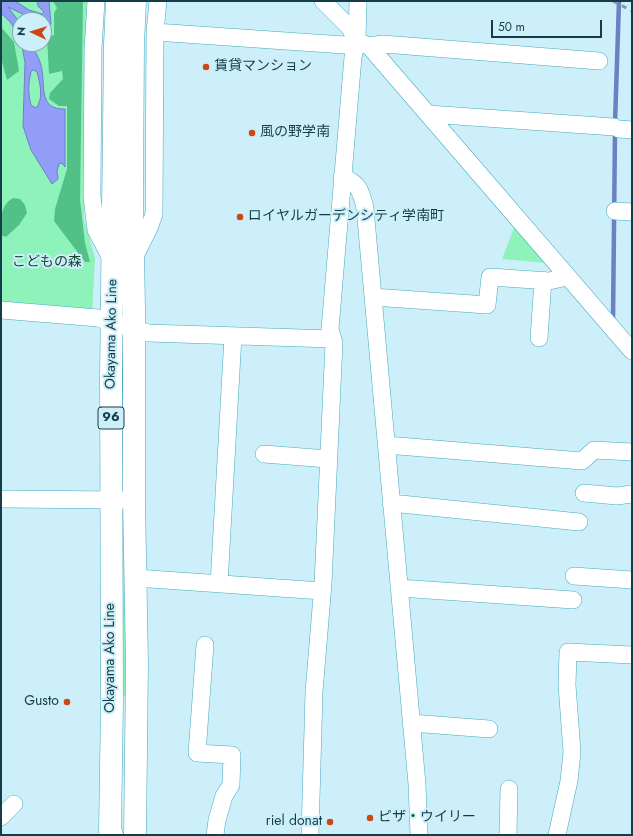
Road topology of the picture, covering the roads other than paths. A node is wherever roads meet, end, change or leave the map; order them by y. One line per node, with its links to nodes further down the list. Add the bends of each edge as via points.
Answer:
1 (96, 1): 13 (street, via 93,49 92,196 96,230)
2 (117, 1): 13 (main road, Okayama Ako Line / 96, via 114,44)
3 (135, 1): 13 (main road, Okayama Ako Line / 96)
4 (158, 1): 7 (street)
5 (323, 1): 8 (street)
6 (358, 1): 8 (street)
7 (155, 32): 8 (street, via 344,45); 13 (street, via 154,214 149,228)
8 (363, 44): 9 (street); 10 (street); 12 (street, via 353,57)
9 (599, 61)
10 (428, 114): 11 (street); 14 (street)
11 (622, 128)
12 (342, 177): 16 (street, via 353,180 361,192 365,208); 22 (street, via 330,329)
13 (123, 262): 18 (main road, Okayama Ako Line / 96); 19 (main road, Okayama Ako Line / 96)
14 (567, 278): 15 (street); 23 (street)
15 (543, 280): 16 (street, via 490,277 487,305); 21 (street)
16 (373, 298): 24 (street)
17 (1, 310): 18 (street)
18 (112, 321): 19 (street); 31 (main road, Okayama Ako Line / 96)
19 (134, 329): 20 (street, via 148,333); 32 (main road, Okayama Ako Line / 96)
20 (233, 336): 22 (street); 38 (street)
21 (539, 338)
22 (332, 339): 27 (street, via 334,343)
23 (625, 341)
24 (386, 445): 25 (street, via 582,461 594,450); 33 (street)
25 (632, 452)
26 (264, 454): 27 (street)
27 (328, 459): 40 (street)
28 (584, 493): 29 (street, via 617,496)
29 (632, 494)
30 (1, 499): 31 (street)
31 (111, 500): 32 (street); 49 (main road, Okayama Ako Line / 96)
32 (134, 500): 36 (main road, Okayama Ako Line / 96)
33 (391, 503): 34 (street); 39 (street)
34 (579, 522)
35 (574, 576): 37 (street)
36 (136, 578): 38 (street); 50 (main road, Okayama Ako Line / 96)
37 (632, 580)
38 (219, 584): 40 (street)
39 (399, 588): 41 (street); 44 (street)
40 (322, 590): 52 (street, via 314,692)
41 (573, 600)
42 (205, 645): 51 (street, via 197,753 232,756 231,785 224,796)
43 (632, 655): 55 (street, via 568,652 567,685 572,752 568,787)
44 (411, 723): 45 (street); 53 (street)
45 (489, 729)
46 (509, 789): 54 (street)
47 (14, 804): 48 (street)
48 (1, 817)
49 (112, 835)
50 (135, 835)
51 (215, 835)
52 (310, 835)
53 (419, 835)
54 (508, 835)
55 (556, 835)

